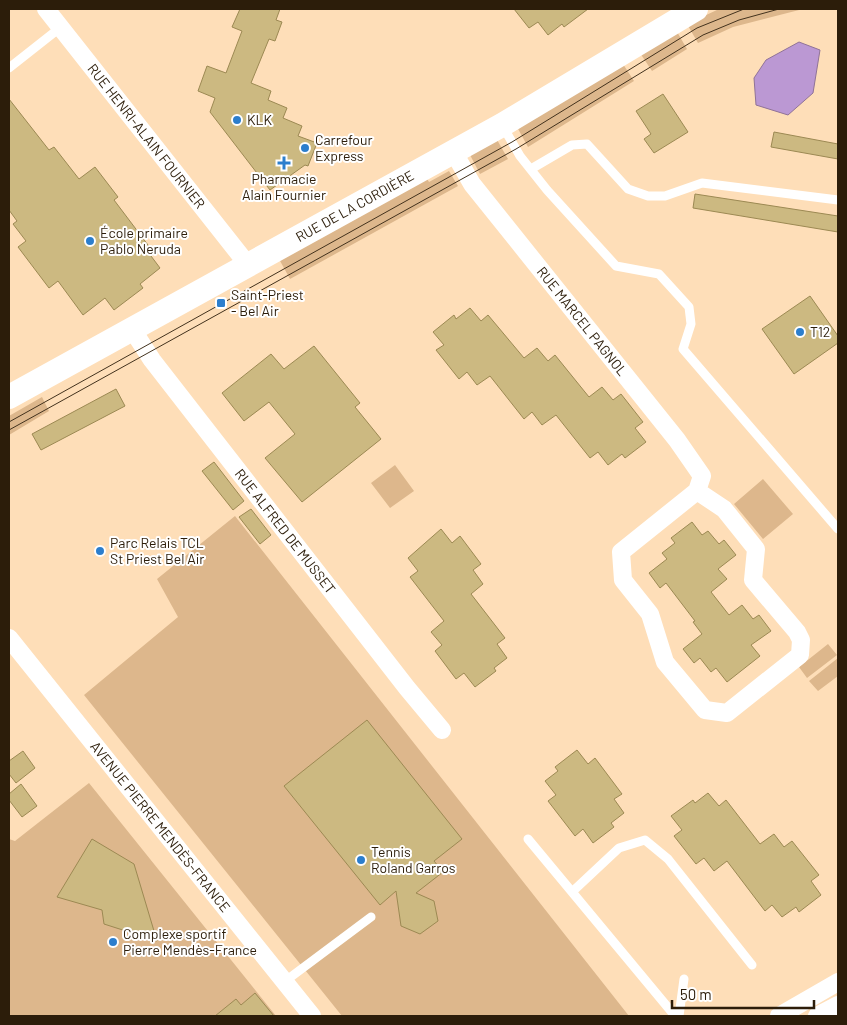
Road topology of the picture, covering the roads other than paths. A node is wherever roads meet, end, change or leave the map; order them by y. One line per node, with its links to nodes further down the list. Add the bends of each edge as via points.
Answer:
1 (46, 9): 3 (street, RUE HENRI-ALAIN FOURNIER)
2 (696, 9): 5 (street, RUE DE LA CORDIÈRE)
3 (61, 27): 4 (lane); 9 (street, RUE HENRI-ALAIN FOURNIER)
4 (9, 68)
5 (502, 125): 6 (street, RUE DE LA CORDIÈRE); 7 (lane)
6 (453, 151): 9 (street, RUE DE LA CORDIÈRE); 12 (street, RUE MARCEL PAGNOL, via 472,184 694,462 702,476)
7 (531, 169): 8 (lane, via 572,144 587,144 628,189 648,196 665,196 702,183); 13 (lane, via 616,266 659,274 689,307 691,324 683,349)
8 (838, 200)
9 (248, 265): 10 (street, RUE DE LA CORDIÈRE)
10 (132, 329): 11 (street, RUE DE LA CORDIÈRE); 15 (street, RUE ALFRED DE MUSSET, via 152,360)
11 (9, 397)
12 (697, 491): 12 (street, via 620,552 623,580 650,614 665,662 705,710 728,713 800,655 801,640 753,580 756,549 724,508)
13 (838, 529)
14 (9, 638): 21 (street, AVENUE PIERRE MENDÈS-FRANCE)
15 (442, 730)
16 (528, 839): 17 (lane)
17 (572, 892): 19 (lane, via 620,848 645,840 668,858); 25 (lane)
18 (371, 917): 21 (lane)
19 (752, 965)
20 (684, 979): 26 (lane)
21 (284, 982): 24 (street, AVENUE PIERRE MENDÈS-FRANCE)
22 (838, 982): 27 (street)
23 (838, 1005): 28 (street)
24 (312, 1016)
25 (675, 1016)
26 (679, 1016)
27 (779, 1016)
28 (817, 1016)

